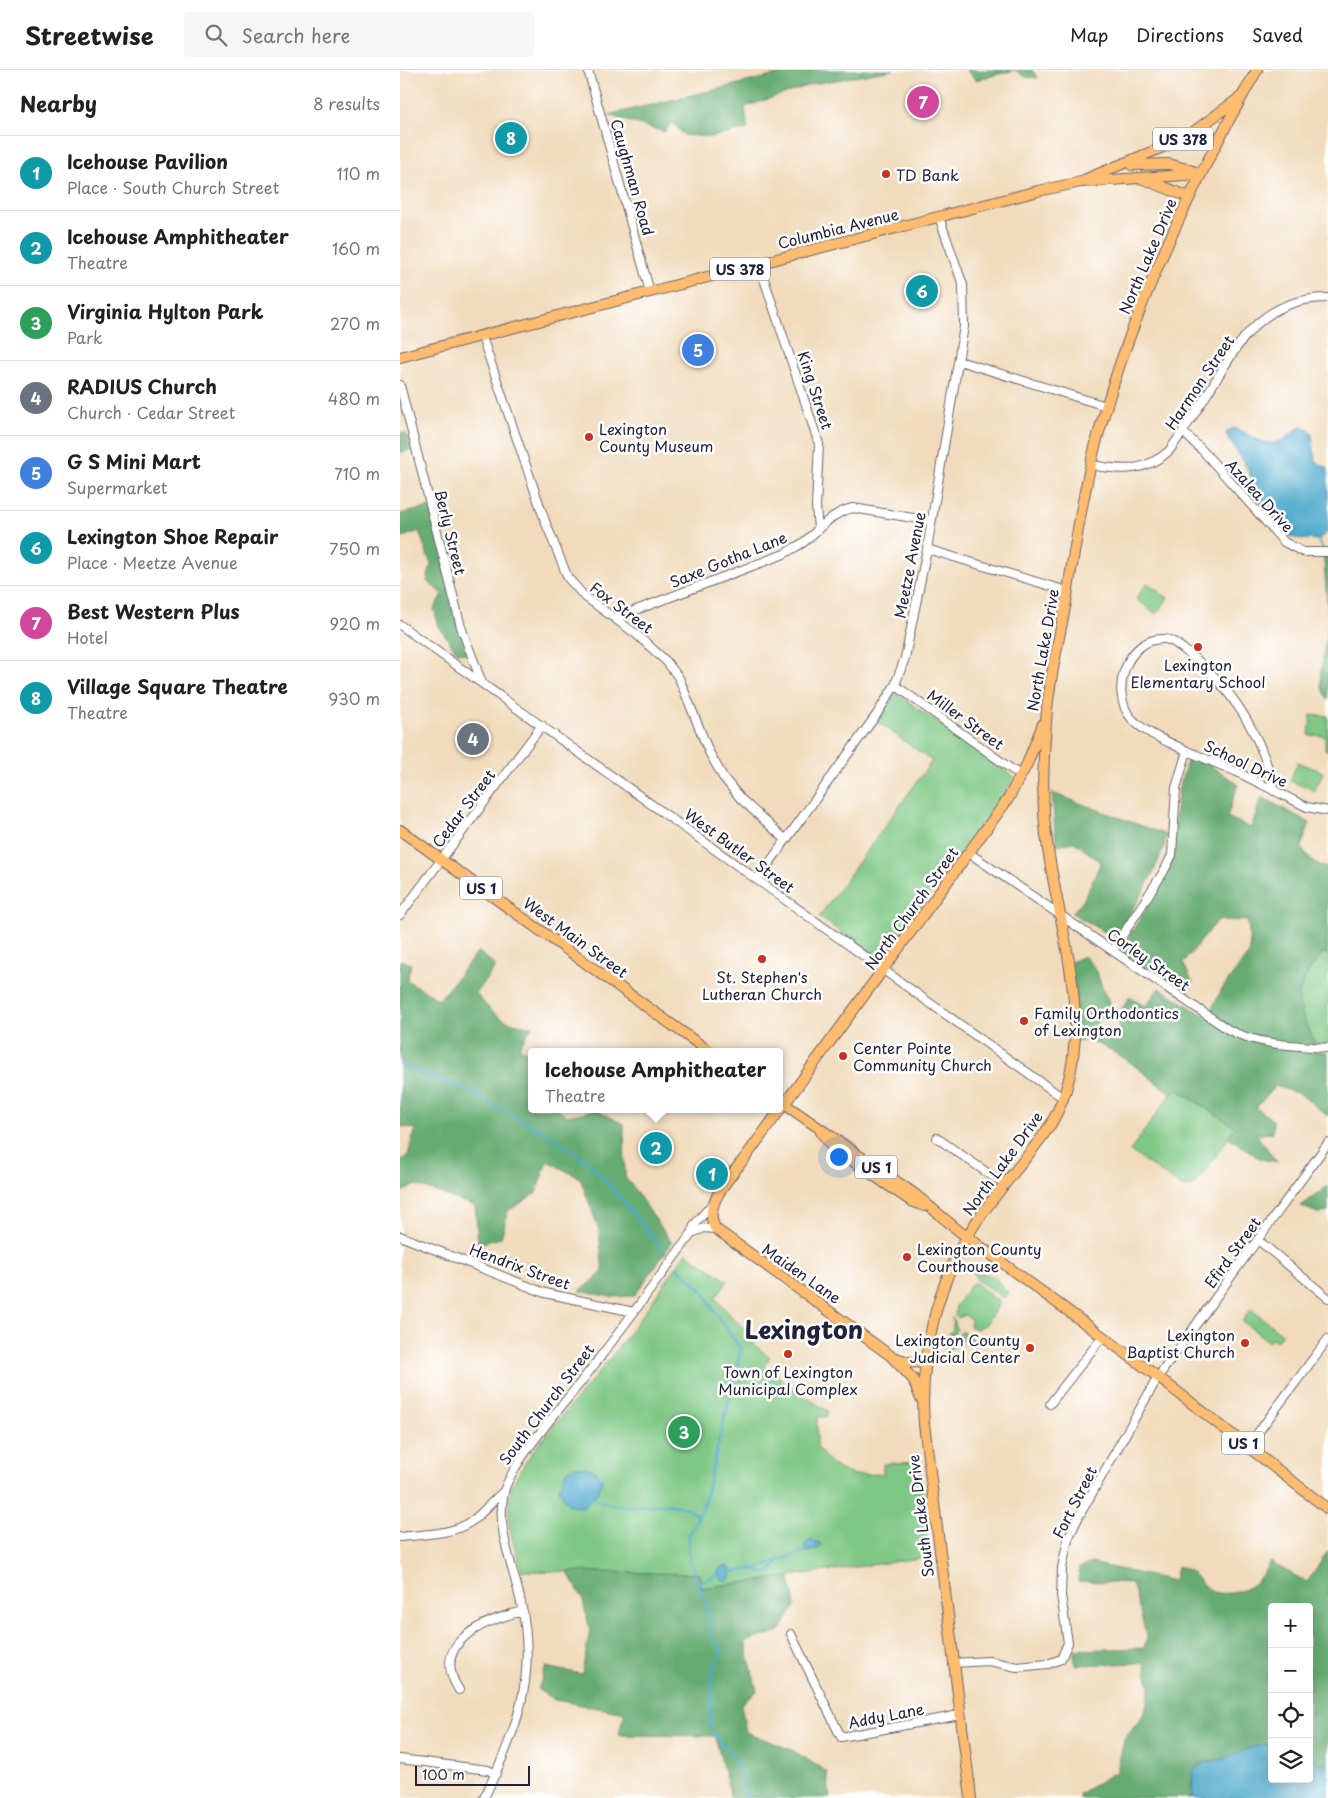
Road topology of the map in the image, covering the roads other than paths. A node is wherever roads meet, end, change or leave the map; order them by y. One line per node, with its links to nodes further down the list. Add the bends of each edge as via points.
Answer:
1 (588, 70): 11 (street, Caughman Road)
2 (1257, 70): 3 (main road, North Lake Drive / US 378)
3 (1246, 93): 4 (main road, Columbia Avenue / US 378, via 1185,138); 5 (main road, North Lake Drive / US 378)
4 (1111, 168): 5 (main road, Columbia Avenue, via 1143,163 1169,164); 7 (main road, Columbia Avenue / US 378)
5 (1199, 174): 6 (main road, Columbia Avenue / US 378); 8 (main road, North Lake Drive / US 378)
6 (1140, 177): 7 (main road, Columbia Avenue / US 378); 8 (main road)
7 (1081, 182): 9 (main road, Columbia Avenue / US 378)
8 (1189, 197): 17 (main road, North Lake Drive, via 1134,324)
9 (940, 217): 10 (main road, Columbia Avenue / US 378); 15 (street, Meetze Avenue, via 965,299)
10 (759, 264): 11 (main road, Columbia Avenue / US 378); 21 (street, King Street, via 819,444)
11 (650, 292): 13 (main road, Columbia Avenue / US 378)
12 (1328, 298): 18 (street, Harmon Street, via 1303,300 1263,319 1240,344)
13 (482, 337): 14 (main road, Columbia Avenue / US 378); 25 (street, Fox Street, via 514,436 564,571 584,596)
14 (400, 357)
15 (959, 361): 17 (street); 20 (street, Meetze Avenue)
16 (400, 385): 27 (street, Berly Street, via 461,627)
17 (1106, 406): 19 (main road, North Lake Drive)
18 (1183, 432): 19 (street, Harmon Street, via 1170,451 1145,467 1121,470); 23 (street, Azalea Drive, via 1284,542 1303,552)
19 (1092, 465): 24 (main road, North Lake Drive)
20 (932, 521): 21 (street, Saxe Gotha Lane, via 853,508 833,516); 22 (street, Meetze Avenue)
21 (818, 528): 25 (street, Saxe Gotha Lane, via 804,542 784,554)
22 (926, 549): 24 (street); 28 (street, Meetze Avenue, via 905,658)
23 (1328, 552)
24 (1067, 591): 29 (main road, North Lake Drive)
25 (615, 618): 36 (street, Fox Street, via 656,650 675,672 723,777 741,799)
26 (400, 625): 27 (street, West Butler Street)
27 (482, 683): 30 (street, West Butler Street)
28 (895, 684): 32 (street, Miller Street); 36 (street, Meetze Avenue)
29 (1046, 719): 32 (main road, North Church Street); 40 (main road, North Lake Drive, via 1044,819)
30 (542, 724): 38 (street, Cedar Street); 39 (street, West Butler Street)
31 (1187, 751): 33 (street, School Drive); 33 (street, via 1142,728 1124,706 1121,693 1127,664 1135,651 1156,639 1170,640 1200,662 1221,684 1247,720 1268,765); 42 (street, School Drive, via 1176,788 1172,854 1164,872)
32 (1021, 776): 37 (main road, North Church Street)
33 (1274, 791): 34 (street, School Drive, via 1307,807)
34 (1328, 811)
35 (400, 830): 38 (main road, West Main Street / US 1)
36 (786, 840): 39 (street, Meetze Avenue)
37 (969, 854): 40 (street, Corley Street); 43 (main road, North Church Street)
38 (441, 859): 41 (street, Cedar Street); 44 (main road, West Main Street / US 1)
39 (758, 880): 43 (street, West Butler Street)
40 (1059, 912): 42 (street, Corley Street); 46 (main road, North Lake Drive, via 1076,1027 1073,1063)
41 (400, 915)
42 (1113, 950): 45 (street, Corley Street, via 1242,1037 1270,1045)
43 (884, 970): 46 (street, West Butler Street); 47 (main road, North Church Street)
44 (704, 1048)
45 (1328, 1048)
46 (1063, 1098): 52 (main road, North Lake Drive, via 1043,1136)
47 (783, 1102)
48 (783, 1104): 57 (main road, US 1, via 821,1132 831,1146 911,1201 930,1208)
49 (775, 1113): 53 (main road, South Church Street)
50 (937, 1138): 52 (street)
51 (1328, 1143): 58 (street, Efird Street)
52 (1005, 1185): 57 (main road, North Lake Drive)
53 (714, 1202): 54 (main road, via 711,1220); 55 (street, South Church Street, via 694,1225)
54 (716, 1229): 55 (street, via 704,1228); 63 (main road, Maiden Lane)
55 (692, 1233): 60 (street, South Church Street)
56 (400, 1236): 60 (street, Hendrix Street, via 544,1293)
57 (967, 1237): 61 (main road, US 1); 64 (main road, South Lake Drive, via 938,1307)
58 (1258, 1240): 59 (street); 65 (street, Efird Street)
59 (1328, 1298)
60 (634, 1312): 69 (street, South Church Street, via 537,1439)
61 (1103, 1336): 65 (main road, US 1); 66 (street)
62 (1328, 1338): 68 (street)
63 (891, 1356): 64 (main road, Maiden Lane, via 908,1362); 67 (main road, Maiden Lane, via 912,1379)
64 (926, 1363): 67 (main road, South Lake Drive)
65 (1158, 1377): 68 (main road, US 1); 74 (street, Fort Street, via 1068,1539 1061,1584 1068,1643 1065,1654 1048,1664 1017,1667 989,1661)
66 (1050, 1404)
67 (923, 1406): 74 (main road, South Lake Drive)
68 (1248, 1446): 70 (main road, US 1)
69 (504, 1491): 71 (street, via 478,1516 460,1527); 72 (street, South Church Street, via 502,1522)
70 (1328, 1509)
71 (400, 1537)
72 (523, 1611): 75 (street, via 481,1626 458,1644 449,1663); 78 (street, South Church Street, via 528,1644 525,1690)
73 (791, 1634): 76 (street, Addy Lane, via 841,1737)
74 (953, 1663): 76 (main road, South Lake Drive)
75 (459, 1690)
76 (960, 1715): 80 (main road, South Lake Drive)
77 (400, 1759): 78 (street, via 488,1770)
78 (496, 1774): 79 (street, South Church Street)
79 (484, 1798)
80 (970, 1798)

